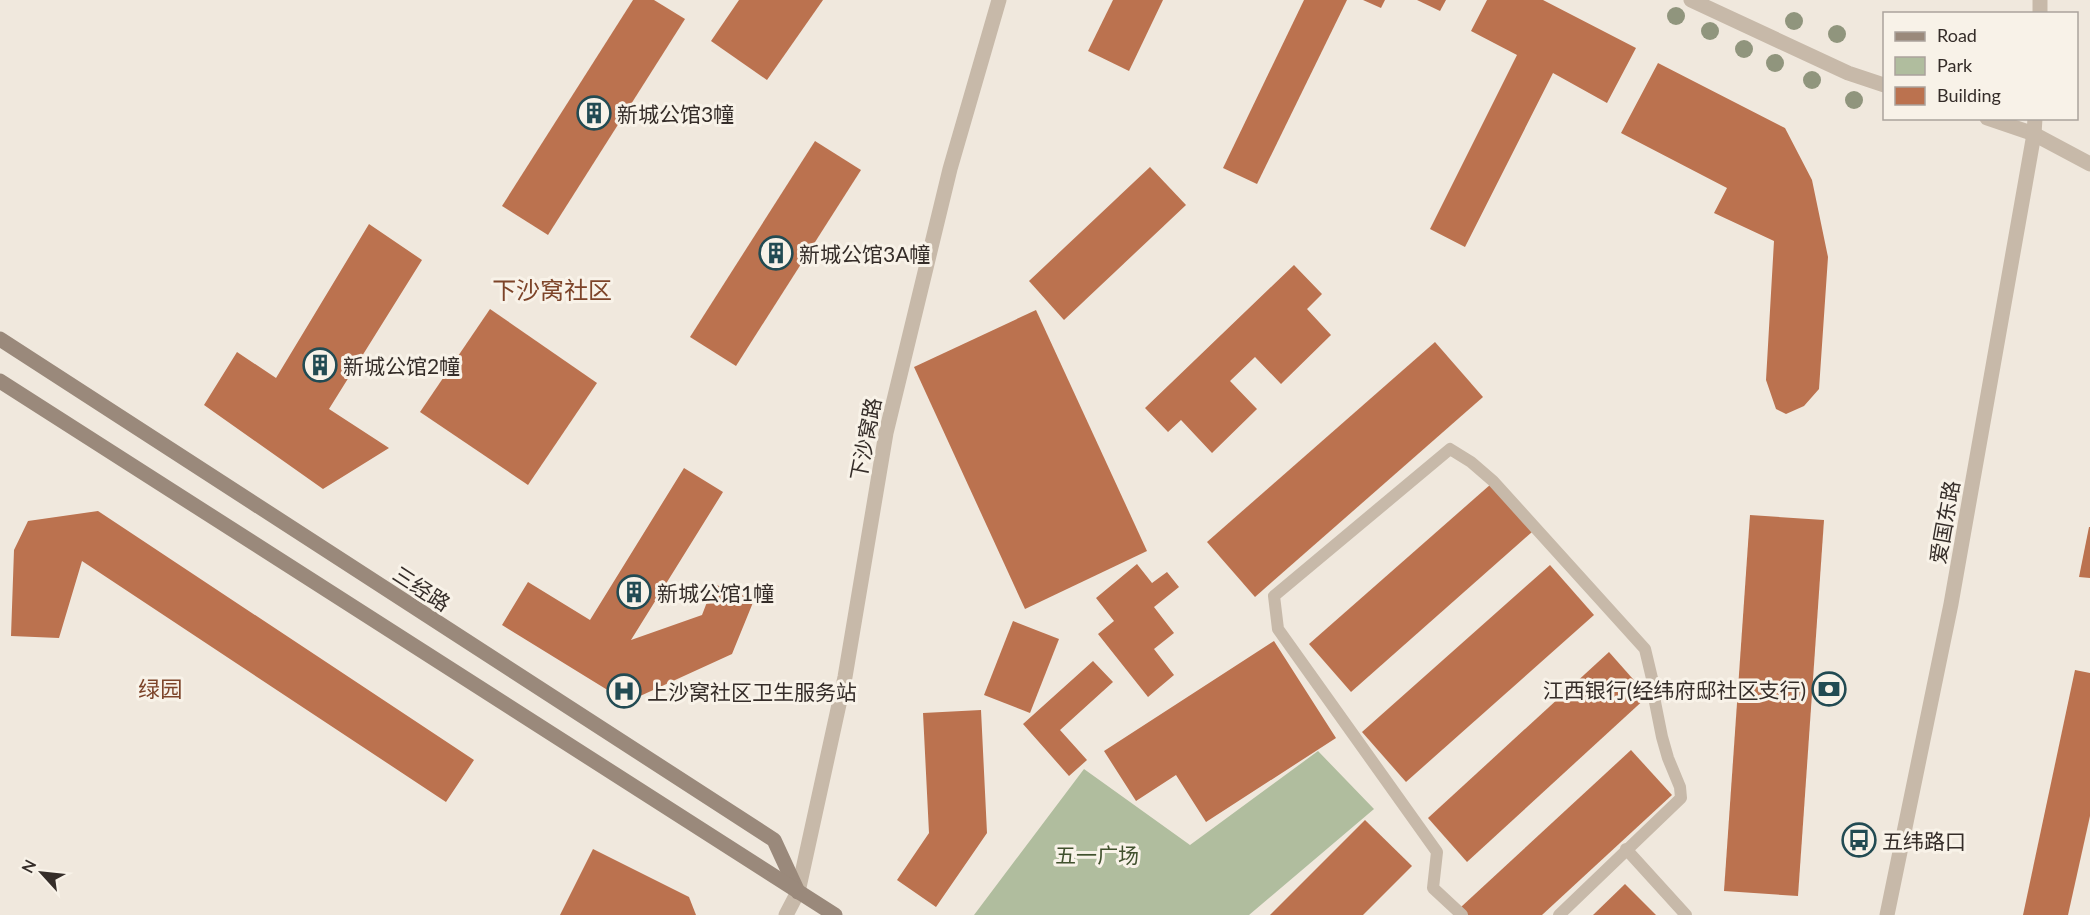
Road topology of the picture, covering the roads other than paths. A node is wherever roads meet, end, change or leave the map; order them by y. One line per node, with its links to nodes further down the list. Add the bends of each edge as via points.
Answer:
1 (999, 0): 11 (street, 下沙窝路, via 950,169 886,433 845,677)
2 (1691, 0): 3 (street, via 1848,73)
3 (1883, 85)
4 (1993, 120): 6 (street)
5 (2035, 120): 6 (street, 爱国东路)
6 (2034, 134): 7 (street); 17 (street, 爱国东路, via 1951,604)
7 (2090, 164)
8 (0, 339): 11 (main road, 三经路, via 774,840)
9 (0, 381): 11 (main road)
10 (1626, 849): 14 (lane, via 1681,798 1662,737 1645,649 1493,481 1450,449 1275,596 1278,629 1437,852 1434,888); 15 (lane); 16 (lane)
11 (798, 892): 12 (street, 下沙窝路); 13 (main road)
12 (786, 915)
13 (835, 915)
14 (1462, 915)
15 (1558, 915)
16 (1686, 915)
17 (1887, 915)

